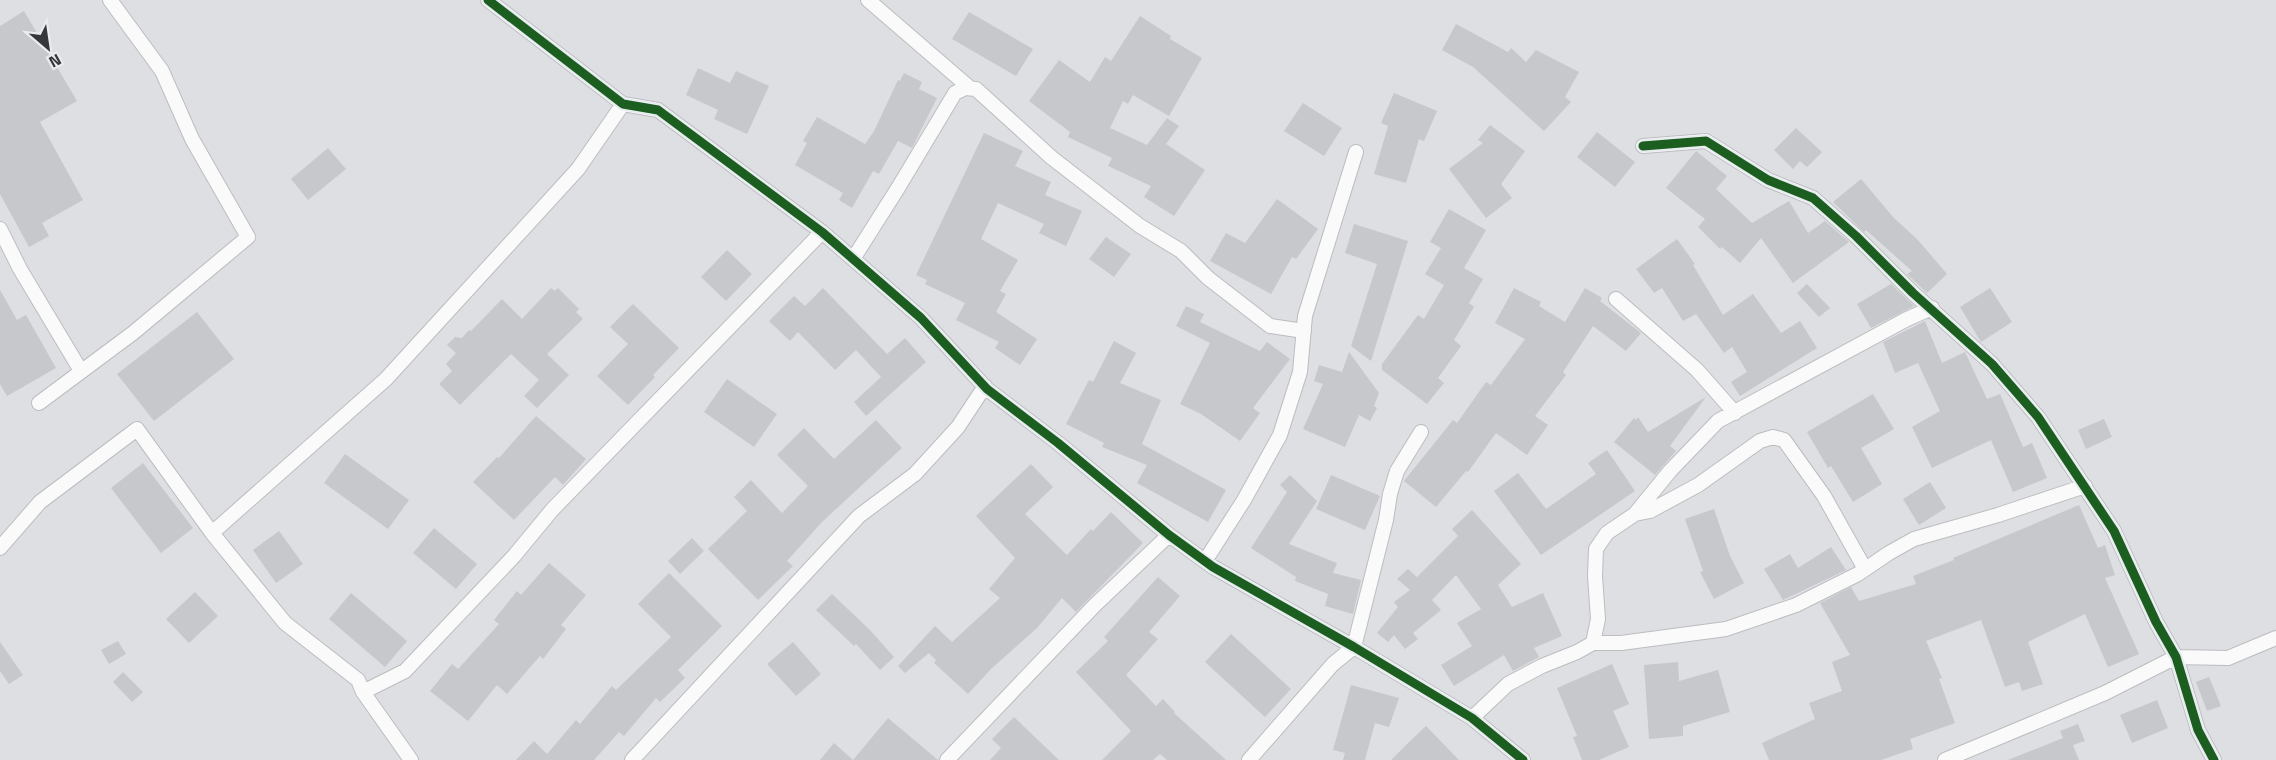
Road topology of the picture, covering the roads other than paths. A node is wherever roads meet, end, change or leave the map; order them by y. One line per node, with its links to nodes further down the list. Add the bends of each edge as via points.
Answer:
1 (110, 0): 14 (street, via 162,71 192,139 248,237 134,333)
2 (488, 0): 5 (street)
3 (868, 0): 4 (street)
4 (970, 88): 10 (street, via 955,93); 13 (street, via 976,89 1052,158 1181,251 1208,278 1270,326)
5 (623, 104): 9 (street, via 658,110); 21 (street, via 578,169 386,379)
6 (1643, 146): 12 (street, via 1706,141 1767,180 1813,198)
7 (1356, 152): 13 (street, via 1305,316)
8 (0, 229): 14 (street)
9 (822, 232): 10 (street); 30 (street, via 552,510 405,671)
10 (854, 258): 15 (street, via 921,318)
11 (1616, 299): 17 (street, via 1697,370)
12 (1932, 308): 17 (street); 19 (street, via 1992,364 2038,417)
13 (1304, 331): 24 (street, via 1300,372 1280,435)
14 (81, 371): 16 (street)
15 (985, 386): 22 (street); 34 (street, via 958,427 915,474 859,516)
16 (39, 403)
17 (1735, 413): 20 (street, via 1718,421)
18 (1421, 432): 28 (street, via 1397,471)
19 (2085, 486): 25 (street, via 1914,539); 29 (street, via 2114,531)
20 (1635, 514): 25 (street, via 1650,511 1698,485 1760,441 1773,437 1784,440 1824,496); 27 (street, via 1607,533 1596,549 1598,619)
21 (212, 533): 23 (street, via 137,429 40,502); 30 (street, via 285,623 358,680)
22 (1169, 535): 24 (street); 35 (street, via 1095,605)
23 (0, 548)
24 (1205, 561): 28 (street)
25 (1865, 569): 27 (street, via 1796,605 1726,629)
26 (2276, 638): 29 (street, via 2228,658)
27 (1593, 643): 31 (street, via 1508,684)
28 (1354, 646): 31 (street); 36 (street, via 1333,664)
29 (2176, 657): 32 (street); 39 (street, via 2198,730)
30 (363, 692): 33 (street)
31 (1472, 718): 37 (street)
32 (1974, 754): 38 (street)
33 (402, 757)
34 (632, 760)
35 (947, 760)
36 (1249, 760)
37 (1523, 760)
38 (1945, 760)
39 (2214, 760)

